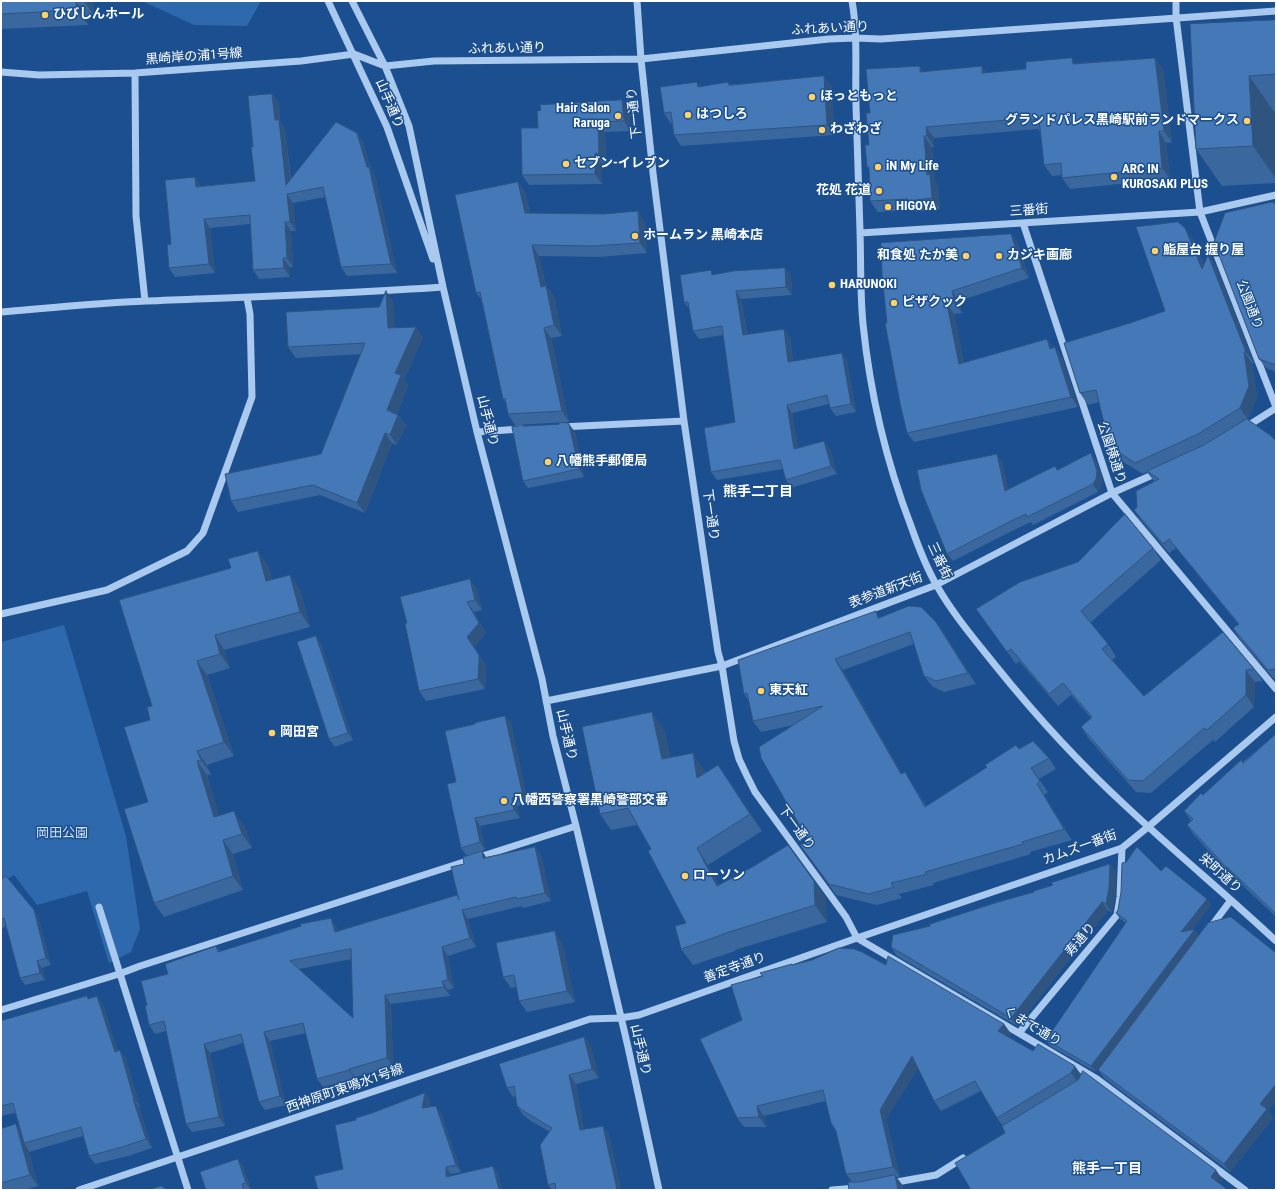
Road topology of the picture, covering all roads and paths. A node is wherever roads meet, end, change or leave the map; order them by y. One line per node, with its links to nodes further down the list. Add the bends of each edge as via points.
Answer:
1 (328, 1): 9 (street, 山手通り)
2 (352, 1): 11 (street, 山手通り)
3 (637, 1): 10 (street, 下一通り)
4 (852, 1): 8 (street, 三番街)
5 (1176, 1): 7 (street, 公園通り)
6 (1276, 11): 7 (street, ふれあい通り)
7 (1176, 17): 8 (street, ふれあい通り, via 881,39); 15 (street, 公園通り)
8 (855, 38): 10 (street, ふれあい通り); 17 (street, 三番街)
9 (354, 54): 11 (street, 黒崎岸の浦1号線); 13 (street, 黒崎岸の浦1号線, via 301,62); 18 (street, 山手通り, via 387,128)
10 (641, 59): 11 (street, ふれあい通り, via 434,61); 23 (street, 下一通り)
11 (385, 66): 18 (street, 山手通り, via 409,126)
12 (1, 72): 13 (street, 黒崎岸の浦1号線, via 39,75)
13 (135, 72): 20 (street, via 136,216)
14 (1276, 195): 15 (street)
15 (1200, 212): 16 (street, 三番街); 22 (street, 公園通り)
16 (1023, 223): 17 (street, 三番街); 29 (street, 公園横通り)
17 (860, 233): 30 (street, 三番街, via 863,324 877,414 901,501)
18 (443, 287): 19 (street); 27 (street, 山手通り)
19 (247, 298): 20 (street); 31 (street, via 250,314 252,397 203,533 187,551 108,590)
20 (145, 301): 21 (street)
21 (1, 312)
22 (1276, 408): 26 (street)
23 (684, 421): 24 (street); 32 (street, 下一通り)
24 (552, 428)
25 (529, 429): 27 (street)
26 (1239, 431)
27 (477, 432): 34 (street, 山手通り)
28 (1167, 468): 29 (street, 表参道新天街)
29 (1112, 493): 30 (street, 表参道新天街); 33 (street, 公園横通り)
30 (936, 585): 32 (street, 表参道新天街); 37 (street, 三番街, via 983,650 1035,712 1090,771)
31 (1, 614)
32 (722, 666): 34 (street, 表参道新天街); 42 (street, 下一通り, via 734,741 746,776 846,917)
33 (1276, 689)
34 (546, 701): 36 (street, 山手通り)
35 (1276, 717): 37 (street, カムズ一番街)
36 (576, 826): 44 (street); 46 (street, 山手通り)
37 (1148, 827): 38 (street, カムズ一番街); 39 (street, 栄町通り)
38 (1122, 848): 42 (street, カムズ一番街); 47 (street, 寿通り, via 1117,915)
39 (1231, 900): 41 (street); 43 (street, 栄町通り)
40 (99, 907): 44 (street)
41 (1207, 932)
42 (857, 938): 46 (street, 善定寺通り, via 639,1016); 47 (street, くまで通り)
43 (1276, 941)
44 (119, 974): 45 (street); 51 (street)
45 (1, 1010)
46 (620, 1018): 51 (street, 西神原町東鳴水1号線, via 590,1019); 56 (street, 山手通り)
47 (1019, 1033): 49 (street, くまで通り, via 1087,1078)
48 (1102, 1072): 49 (street)
49 (1097, 1079): 58 (street, くまで通り)
50 (969, 1155): 52 (street, via 936,1175)
51 (178, 1157): 54 (street, 西神原町東鳴水1号線); 55 (street)
52 (882, 1185)
53 (866, 1188): 57 (street)
54 (79, 1190)
55 (188, 1190)
56 (659, 1190)
57 (832, 1190)
58 (1245, 1190)

